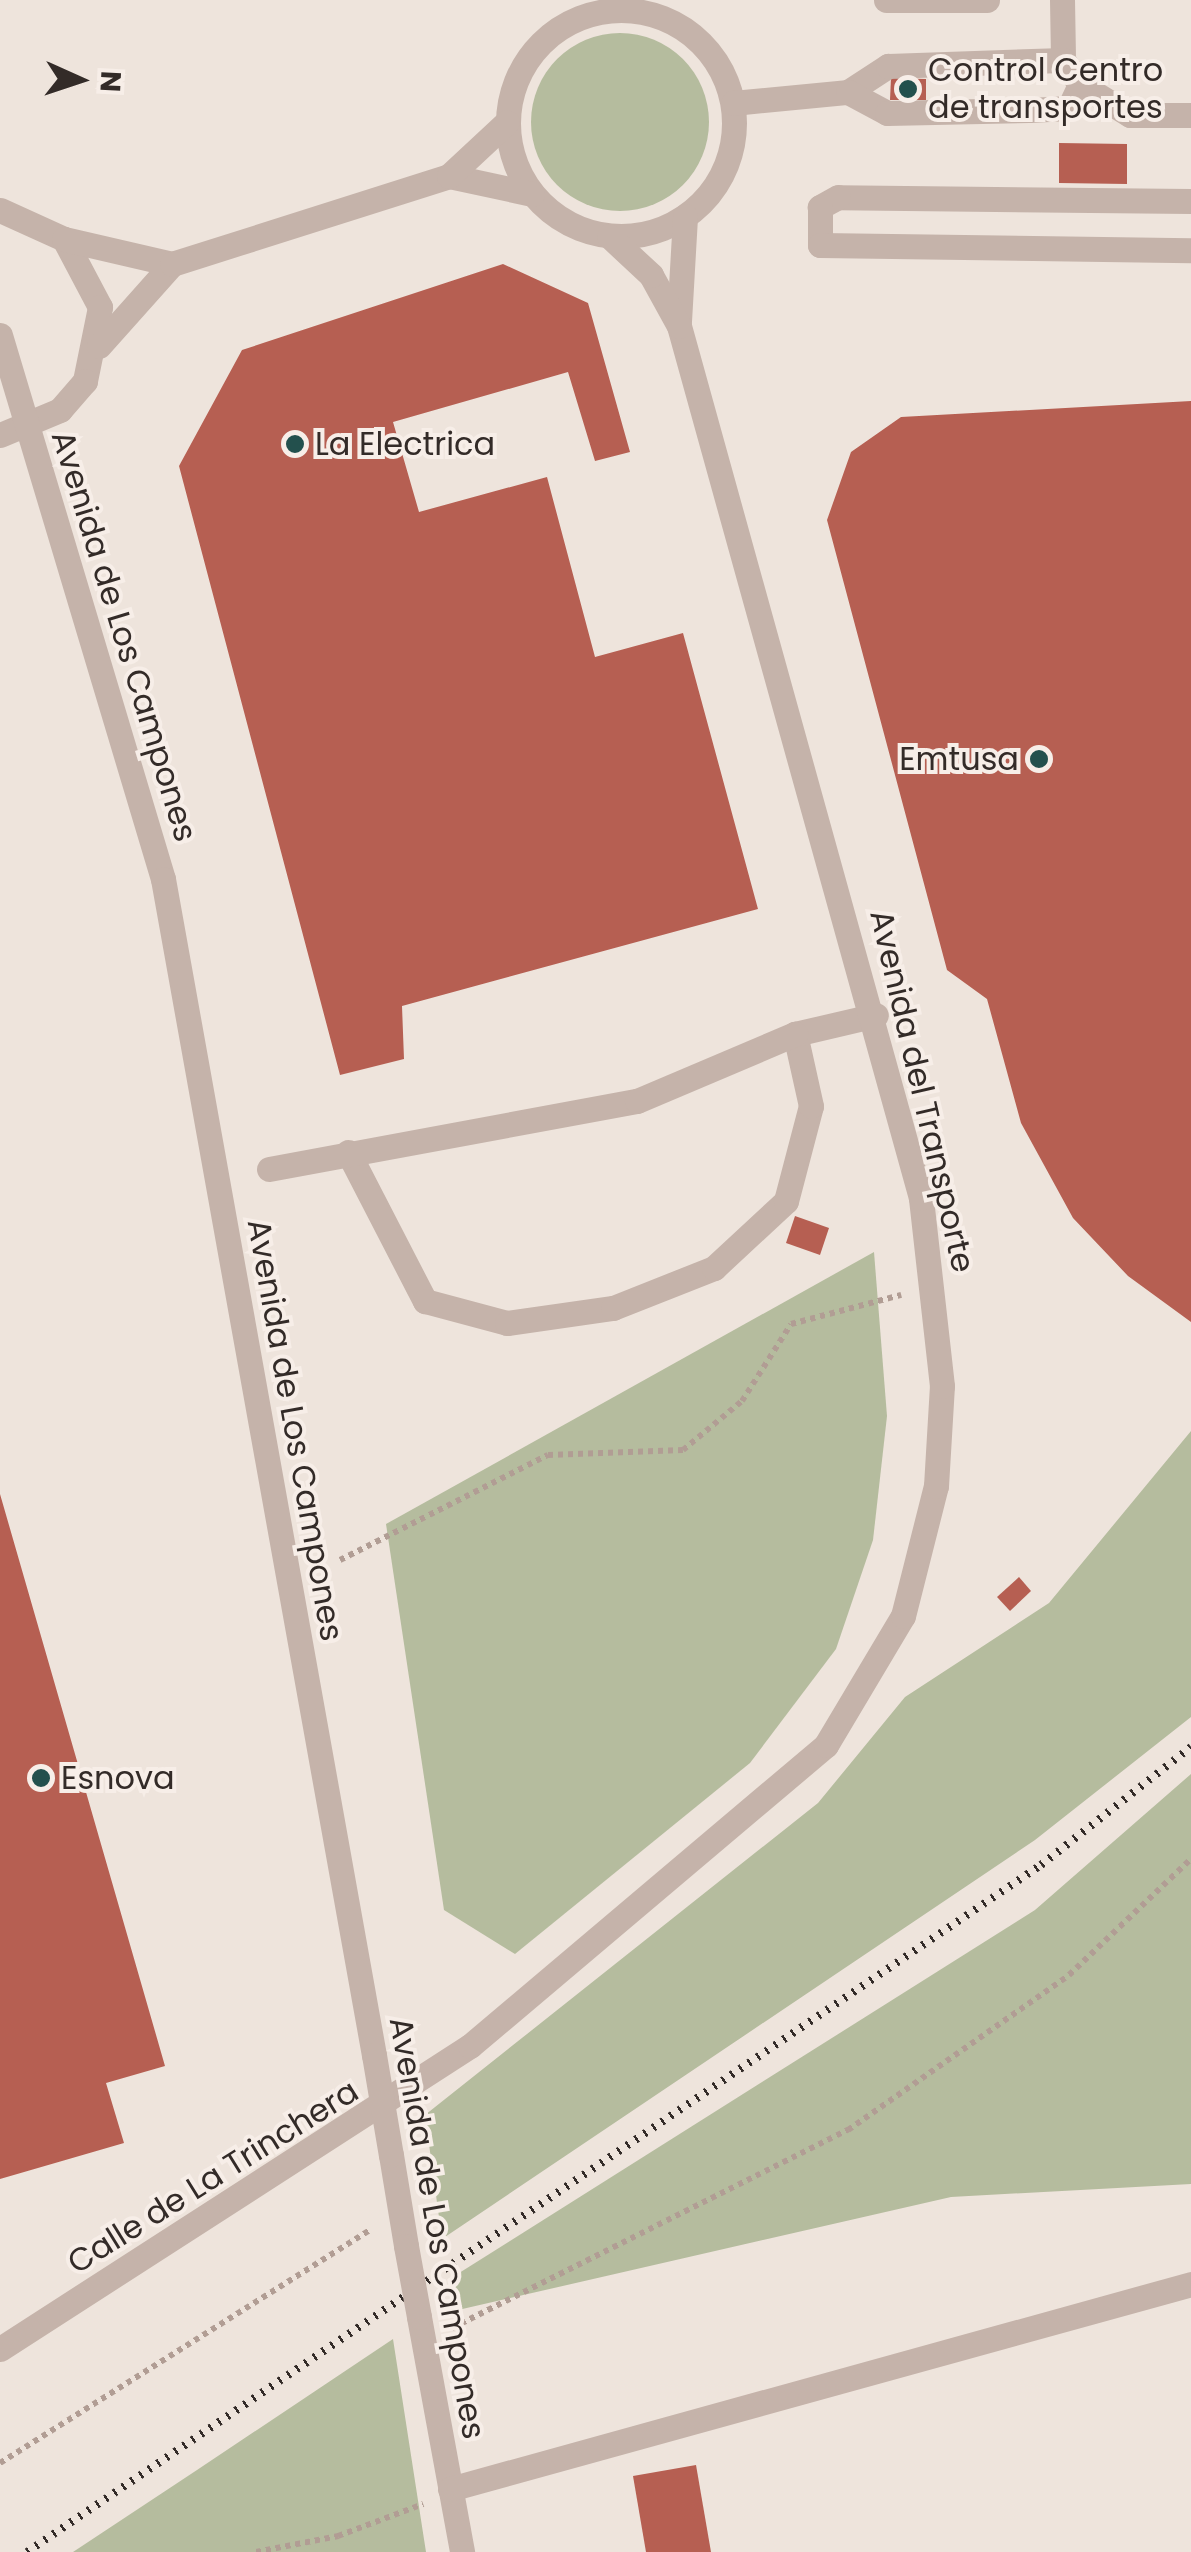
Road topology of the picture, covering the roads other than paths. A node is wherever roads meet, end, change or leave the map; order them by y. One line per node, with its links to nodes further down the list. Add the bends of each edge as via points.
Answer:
1 (665, 0): 6 (street)
2 (886, 0): 3 (street)
3 (987, 0)
4 (1062, 0): 7 (street)
5 (588, 8): 6 (street, via 656,14); 12 (street, via 529,56)
6 (688, 32): 10 (street, via 717,64)
7 (1063, 60): 8 (street); 9 (street, via 888,66)
8 (1080, 84): 9 (street, via 1068,108 1029,110 888,113); 11 (street, via 1130,115)
9 (848, 92): 10 (street)
10 (733, 103): 17 (street, via 726,167)
11 (1191, 115)
12 (508, 122): 13 (street); 14 (street)
13 (449, 176): 14 (street); 21 (street)
14 (532, 194): 18 (street, via 566,222)
15 (1191, 201): 20 (street, via 838,197 820,207 820,246)
16 (0, 210): 19 (street)
17 (685, 216): 18 (street); 22 (street)
18 (609, 236): 22 (street, via 651,275)
19 (64, 238): 21 (street); 24 (street, via 89,272)
20 (1191, 250)
21 (172, 264): 24 (street)
22 (679, 326): 27 (street, Avenida del Transporte)
23 (0, 335): 25 (street, Avenida de Los Campones)
24 (99, 346): 25 (street, via 85,381)
25 (28, 430): 26 (street); 34 (street, Avenida de Los Campones, bridge, via 163,880)
26 (0, 435)
27 (876, 1015): 28 (street); 31 (street, Avenida del Transporte, via 938,1294 936,1486 903,1616 826,1745)
28 (795, 1034): 29 (street, via 637,1102 477,1137); 29 (street, via 811,1106 786,1200 714,1268 612,1308 507,1322 424,1301)
29 (348, 1152): 30 (street)
30 (269, 1169)
31 (737, 1829): 33 (street, Calle de La Trinchera, via 394,2101)
32 (1191, 2284): 34 (street)
33 (0, 2349)
34 (450, 2489): 35 (street, Avenida de Los Campones)
35 (462, 2552)

